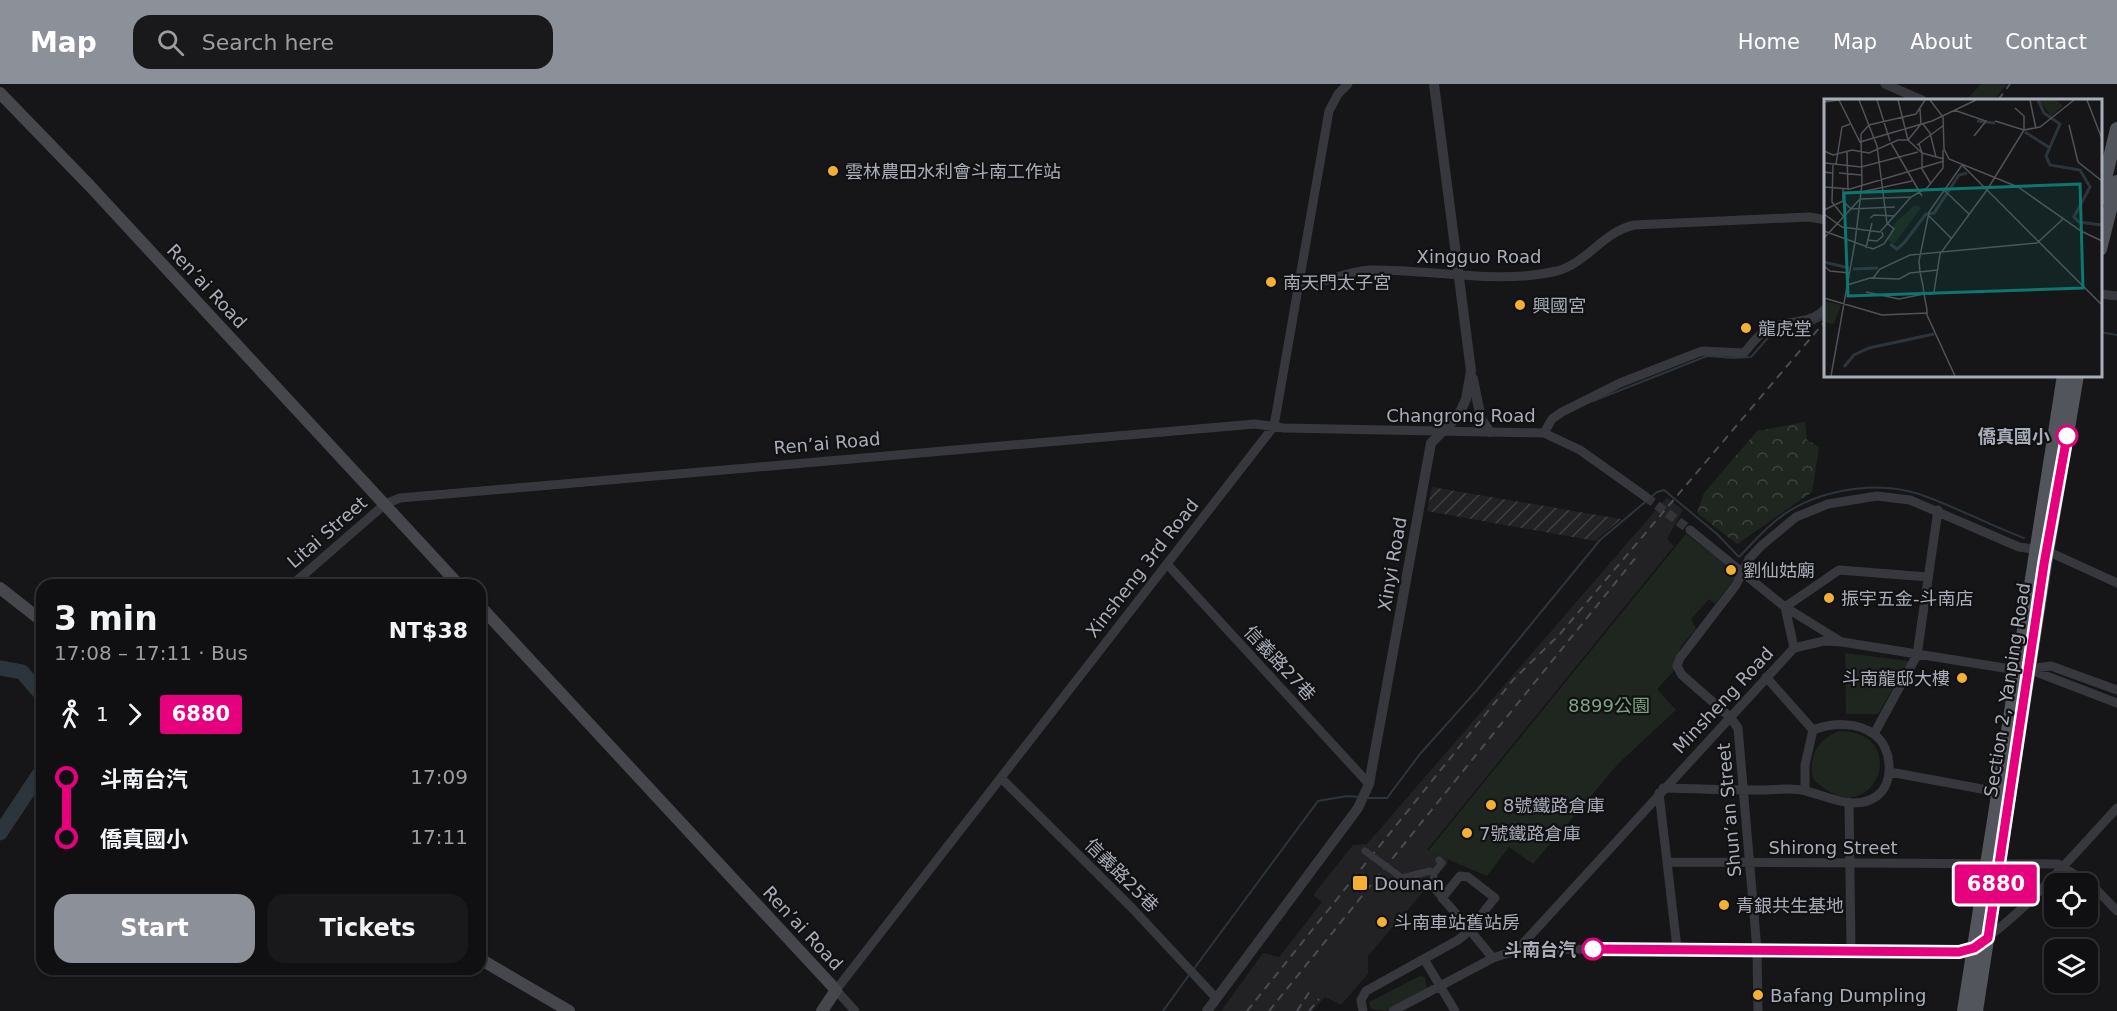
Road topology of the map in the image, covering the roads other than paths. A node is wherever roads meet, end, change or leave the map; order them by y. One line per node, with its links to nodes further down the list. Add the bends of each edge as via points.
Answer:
1 (1348, 84): 12 (street, Xinsheng 3rd Road, via 1329,111)
2 (1434, 84): 11 (street, Xinyi Road)
3 (1885, 84): 5 (street)
4 (0, 93): 24 (main road, Ren’ai Road)
5 (1920, 99)
6 (2117, 129): 7 (main road)
7 (2110, 179): 8 (main road); 10 (main road)
8 (2102, 195)
9 (1824, 220): 11 (street, Xingguo Road, via 1809,217 1634,225 1606,237 1584,258 1560,270)
10 (2102, 235)
11 (1457, 275): 12 (street, Xingguo Road, via 1368,270); 16 (street, Xinyi Road)
12 (1299, 286): 19 (street, Xinsheng 3rd Road)
13 (2102, 294): 14 (street)
14 (2117, 296)
15 (1824, 309): 22 (street, Changrong Road, via 1804,322 1765,330 1744,353 1702,351 1620,383 1562,412 1552,419)
16 (1471, 371): 20 (street, via 1481,420); 21 (street, Xinyi Road, via 1461,410)
17 (2064, 376): 27 (main road, Section 2, Yanping Road)
18 (2077, 376): 27 (main road, Section 2, Yanping Road)
19 (1274, 426): 21 (street, Changrong Road); 24 (street, Ren’ai Road, via 1255,424 400,498); 28 (street, Xinsheng 3rd Road)
20 (1490, 432): 21 (street, Changrong Road); 22 (street, Changrong Road)
21 (1439, 433): 50 (street, Xinyi Road, via 1431,443 1419,500)
22 (1544, 433): 23 (street, via 1580,450)
23 (1646, 497)
24 (385, 504): 31 (street, Litai Street); 32 (main road, Ren’ai Road)
25 (1938, 510): 27 (street, via 2019,547); 29 (street, via 1910,500 1877,496 1828,504 1796,517 1774,533); 30 (street)
26 (1690, 530): 29 (street)
27 (2042, 550): 33 (street); 41 (main road, Section 2, Yanping Road)
28 (1167, 564): 49 (street, Xinsheng 3rd Road); 50 (street, 信義路27巷)
29 (1743, 571): 35 (street); 45 (street, via 1677,666 1682,675)
30 (1928, 577): 35 (street, via 1839,570); 40 (street)
31 (299, 579)
32 (454, 579)
33 (2117, 583)
34 (0, 588): 37 (main road)
35 (1785, 607): 38 (street); 39 (street)
36 (486, 612): 78 (main road, Ren’ai Road)
37 (36, 616)
38 (1842, 642): 39 (street, Minsheng Road, via 1824,641); 40 (street, Minsheng Road)
39 (1794, 648): 42 (street, Minsheng Road)
40 (1917, 655): 41 (street, Minsheng Road); 47 (street)
41 (2023, 670): 43 (street, via 2051,666); 44 (street); 54 (main road, Section 2, Yanping Road); 60 (main road, Section 2, Yanping Road)
42 (1766, 677): 45 (street, Minsheng Road); 46 (street)
43 (2117, 690)
44 (2117, 703)
45 (1730, 717): 51 (street, Shun’an Street, via 1738,728); 53 (street, Minsheng Road)
46 (1814, 730): 47 (street, via 1830,724); 52 (street, via 1805,765)
47 (1874, 734): 48 (street, via 1885,750)
48 (1890, 772): 54 (street); 55 (street, via 1878,795)
49 (1001, 778): 78 (street, Xinsheng 3rd Road); 79 (street, 信義路25巷)
50 (1369, 784): 79 (street, Xinyi Road, via 1339,835)
51 (1744, 790): 52 (street); 53 (street); 61 (street, Shun’an Street)
52 (1805, 790): 55 (street, via 1830,801)
53 (1661, 791): 59 (street); 71 (street, Minsheng Road)
54 (1998, 792): 60 (main road, Section 2, Yanping Road)
55 (1849, 802): 62 (street)
56 (2117, 808): 63 (street)
57 (1365, 851): 64 (street, bridge, via 1402,878)
58 (1439, 860): 65 (street, via 1442,863 1434,873 1433,888)
59 (1666, 862): 61 (street, Shirong Street); 69 (street)
60 (1993, 863): 62 (street, Shirong Street); 63 (street, Shirong Street); 68 (main road, Section 2, Yanping Road); 70 (main road, Section 2, Yanping Road)
61 (1750, 864): 62 (street, Shirong Street); 72 (street, Shun’an Street)
62 (1850, 864): 73 (street)
63 (2063, 865): 66 (street, via 2092,885); 68 (street)
64 (1430, 871)
65 (1442, 898): 67 (street); 67 (street, via 1460,876 1468,877 1495,898)
66 (2117, 911)
67 (1471, 931): 74 (street); 75 (street)
68 (1988, 938): 70 (street); 89 (main road, Section 2, Yanping Road)
69 (1677, 948): 71 (street); 72 (street)
70 (1974, 948): 73 (street, via 1959,952); 88 (main road, Section 2, Yanping Road)
71 (1517, 950): 74 (street)
72 (1757, 950): 73 (street); 87 (street, Shun’an Street)
73 (1851, 951)
74 (1493, 958): 77 (street)
75 (1424, 959): 77 (street); 84 (street, via 1366,991 1361,1000)
76 (486, 963): 80 (main road)
77 (1441, 987): 85 (street); 86 (street)
78 (836, 990): 81 (main road, Xinsheng 3rd Road); 82 (street, Ren’ai Road)
79 (1216, 998): 83 (street, Xinyi Road)
80 (569, 1011)
81 (822, 1011)
82 (855, 1011)
83 (1207, 1011)
84 (1364, 1011)
85 (1393, 1011)
86 (1455, 1011)
87 (1758, 1011)
88 (1964, 1011)
89 (1976, 1011)

